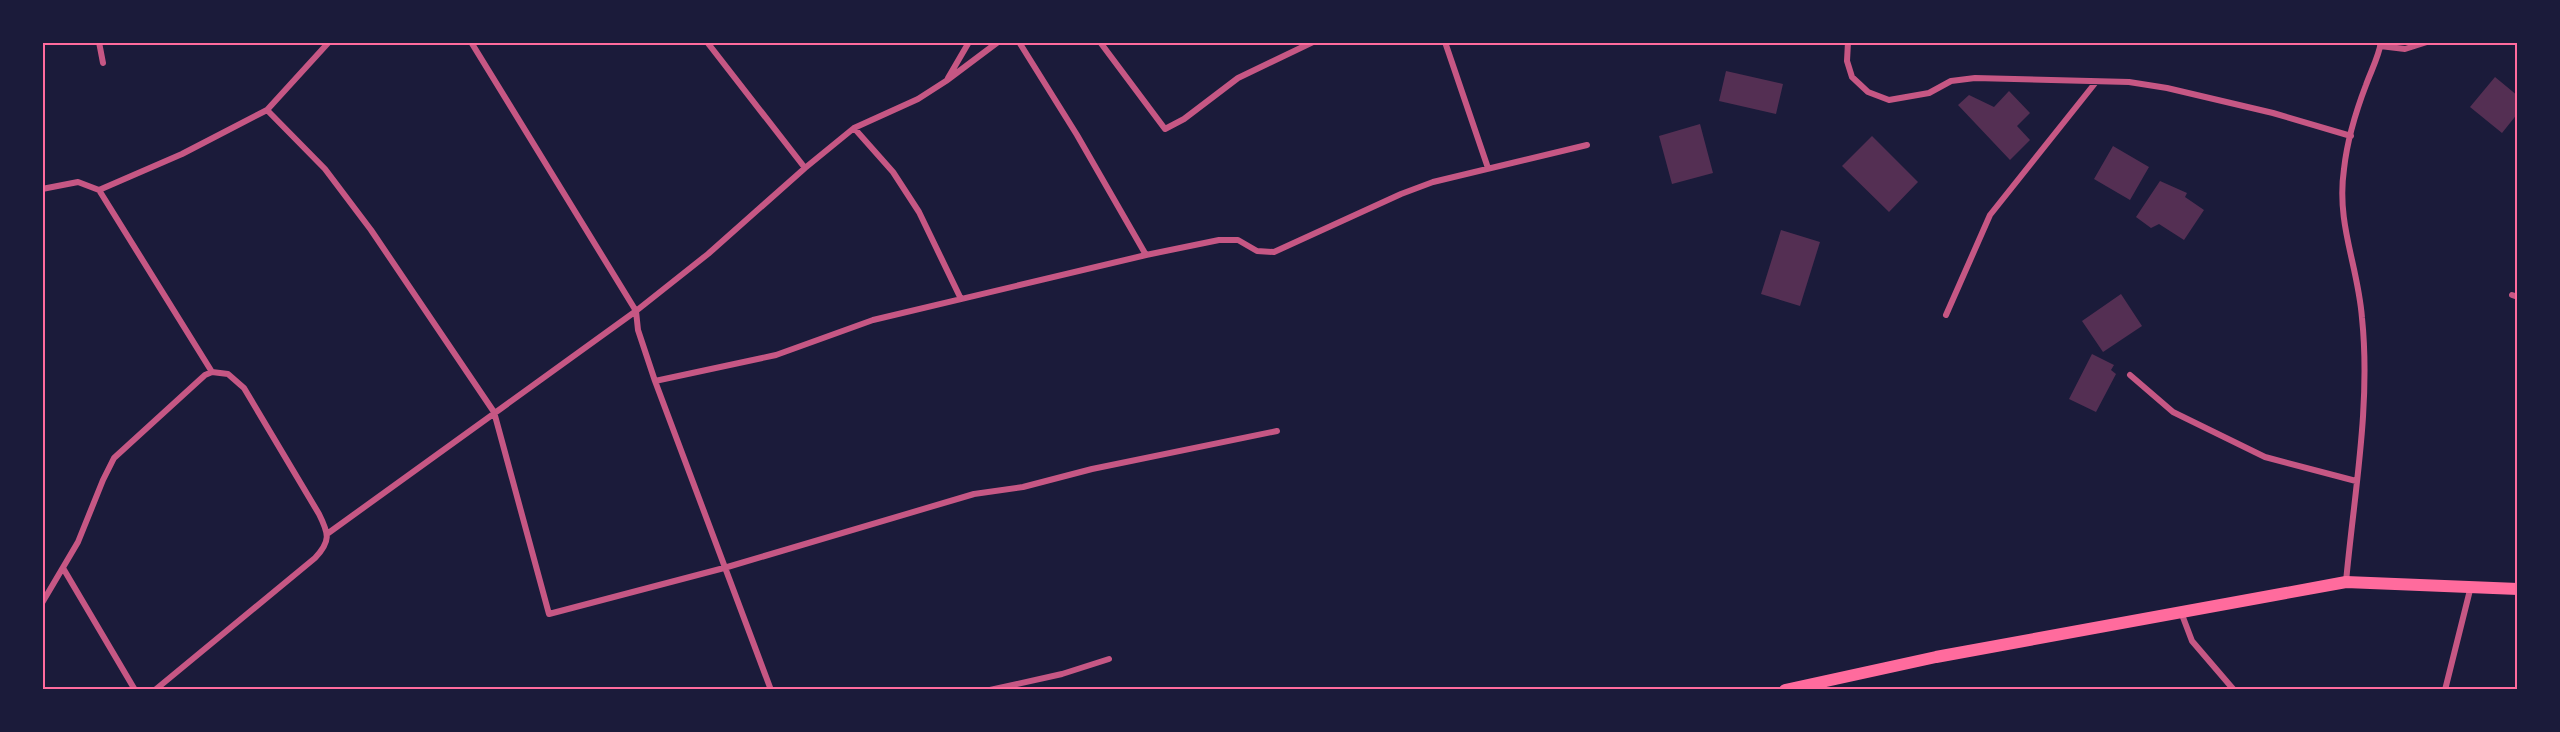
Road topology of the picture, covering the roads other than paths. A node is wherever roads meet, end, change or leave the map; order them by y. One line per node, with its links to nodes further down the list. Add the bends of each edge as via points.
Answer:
1 (99, 42): 14 (street)
2 (329, 42): 17 (street)
3 (471, 42): 27 (street)
4 (707, 42): 21 (street)
5 (969, 42): 15 (street)
6 (998, 42): 15 (street)
7 (1018, 42): 25 (street)
8 (1100, 42): 9 (street, via 1166,129 1238,78)
9 (1313, 42)
10 (1445, 42): 22 (street)
11 (1848, 42): 16 (street, via 1847,61 1852,77 1868,92 1889,100 1929,93 1951,81 1975,78)
12 (2427, 42): 13 (street, via 2405,49)
13 (2381, 44): 19 (street)
14 (103, 63)
15 (946, 81): 18 (street, via 918,99)
16 (2096, 82): 19 (street, via 2167,88); 28 (street, via 1990,215)
17 (267, 110): 24 (street, via 182,154); 32 (street, via 325,169 371,230)
18 (854, 128): 21 (street); 26 (street, via 893,172 919,212)
19 (2351, 136): 34 (street, via 2342,199 2344,229 2363,318 2365,396)
20 (1587, 145): 22 (street)
21 (805, 168): 27 (street)
22 (1488, 168): 25 (street, via 1401,194 1274,252 1257,251 1238,240 1220,240)
23 (42, 189): 24 (street, via 78,182)
24 (99, 190): 29 (street)
25 (1146, 255): 26 (street)
26 (961, 299): 31 (street, via 873,320 776,355)
27 (636, 311): 31 (street, via 638,330); 32 (street)
28 (1946, 315)
29 (212, 372): 35 (street, via 228,374 244,388 319,513); 36 (street, via 114,458)
30 (2130, 375): 34 (street, via 2173,412 2265,457)
31 (655, 381): 37 (street)
32 (494, 412): 35 (street); 37 (street, via 549,614)
33 (1277, 431): 37 (street, via 1023,487 974,494)
34 (2356, 481): 38 (street)
35 (327, 534): 46 (street, via 325,547 315,558)
36 (63, 568): 41 (street); 45 (street)
37 (724, 568): 47 (street)
38 (2346, 582): 39 (main road); 42 (main road)
39 (2471, 586): 40 (main road); 51 (street)
40 (2518, 589)
41 (42, 603)
42 (2181, 611): 49 (main road); 50 (street, via 2192,641)
43 (1109, 659): 44 (street)
44 (1014, 687): 48 (street)
45 (135, 690)
46 (155, 690)
47 (771, 690)
48 (990, 690)
49 (1785, 690)
50 (2234, 690)
51 (2445, 690)

